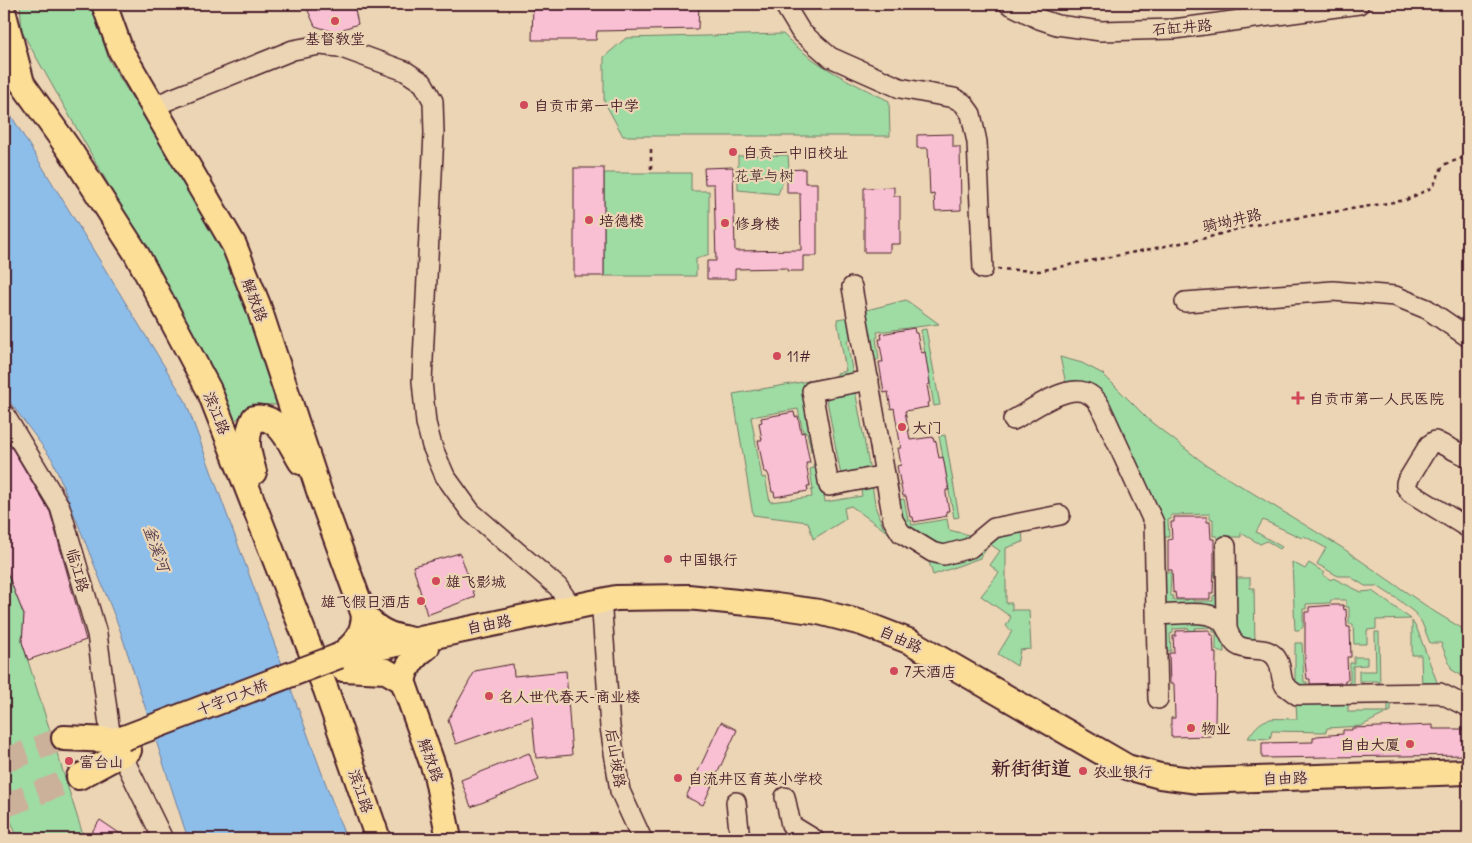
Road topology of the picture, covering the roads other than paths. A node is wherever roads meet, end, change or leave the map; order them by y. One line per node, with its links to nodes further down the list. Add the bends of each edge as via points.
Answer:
1 (104, 4): 6 (main road, 解放路, via 121,51)
2 (784, 4): 7 (street, via 801,32 830,57 900,88 954,98 963,103 971,114 977,142)
3 (1009, 4): 4 (street, 石缸井路, via 1058,25 1101,31 1174,29)
4 (1359, 4)
5 (4, 14): 19 (main road, 滨江路, via 22,83 71,152 141,262 209,390)
6 (154, 106): 16 (main road, 解放路, via 234,245 258,305); 22 (street, via 293,50 320,45 339,47 389,65 423,83 433,101 434,133 422,381 432,446 445,476 471,512 558,587)
7 (983, 269)
8 (852, 287): 11 (street)
9 (1185, 302): 10 (street, via 1333,290 1395,296 1427,309)
10 (1468, 337)
11 (869, 380): 15 (street); 15 (street, via 812,390 829,486)
12 (4, 414): 34 (street, 临江路, via 60,507 98,643)
13 (1013, 420): 26 (street, via 1069,391 1086,392 1095,399 1154,523)
14 (1468, 457): 18 (street, via 1435,441 1407,478 1406,487)
15 (886, 475): 17 (street, via 896,528 939,555 970,548 994,528)
16 (320, 494): 19 (main road, via 273,421 254,418 246,444 262,498); 25 (main road, 解放路)
17 (1060, 516)
18 (1468, 528)
19 (266, 533): 41 (main road, 滨江路)
20 (1226, 546): 21 (street)
21 (1226, 594): 24 (street, via 1220,607); 27 (street)
22 (572, 607): 28 (main road, 自由路); 35 (main road, 自由路, via 616,598 688,597 820,612 862,623 911,642 1127,767 1160,776 1199,780)
23 (602, 612): 28 (main road, 自由路); 38 (main road, 自由路, via 654,606 688,608 818,623 858,633 906,654 1122,777 1158,787 1197,791); 47 (street, 后山坡路, via 610,727 620,791)
24 (1206, 614): 26 (street); 27 (street, via 1218,618)
25 (364, 615): 28 (main road, via 392,637); 29 (main road, via 360,637)
26 (1157, 615): 31 (street)
27 (1227, 629): 32 (street, via 1231,639 1240,646 1263,649 1274,656 1285,686 1297,695 1440,693)
28 (420, 643): 29 (main road, 自由路); 30 (main road, via 405,670)
29 (341, 663): 30 (main road, via 386,671); 34 (main road, 十字口大桥, bridge)
30 (403, 681): 36 (main road, 解放路)
31 (1158, 699)
32 (1468, 707)
33 (64, 738): 34 (main road)
34 (121, 745): 37 (main road); 42 (street, 临江路)
35 (1468, 772)
36 (436, 774): 45 (main road); 46 (street, 解放路)
37 (79, 777)
38 (1468, 784)
39 (785, 797): 49 (street, via 791,825)
40 (736, 802): 48 (street)
41 (369, 812): 43 (main road, 滨江路); 44 (main road)
42 (163, 839)
43 (378, 839)
44 (387, 839)
45 (449, 839)
46 (460, 839)
47 (642, 839)
48 (740, 839)
49 (814, 839)

